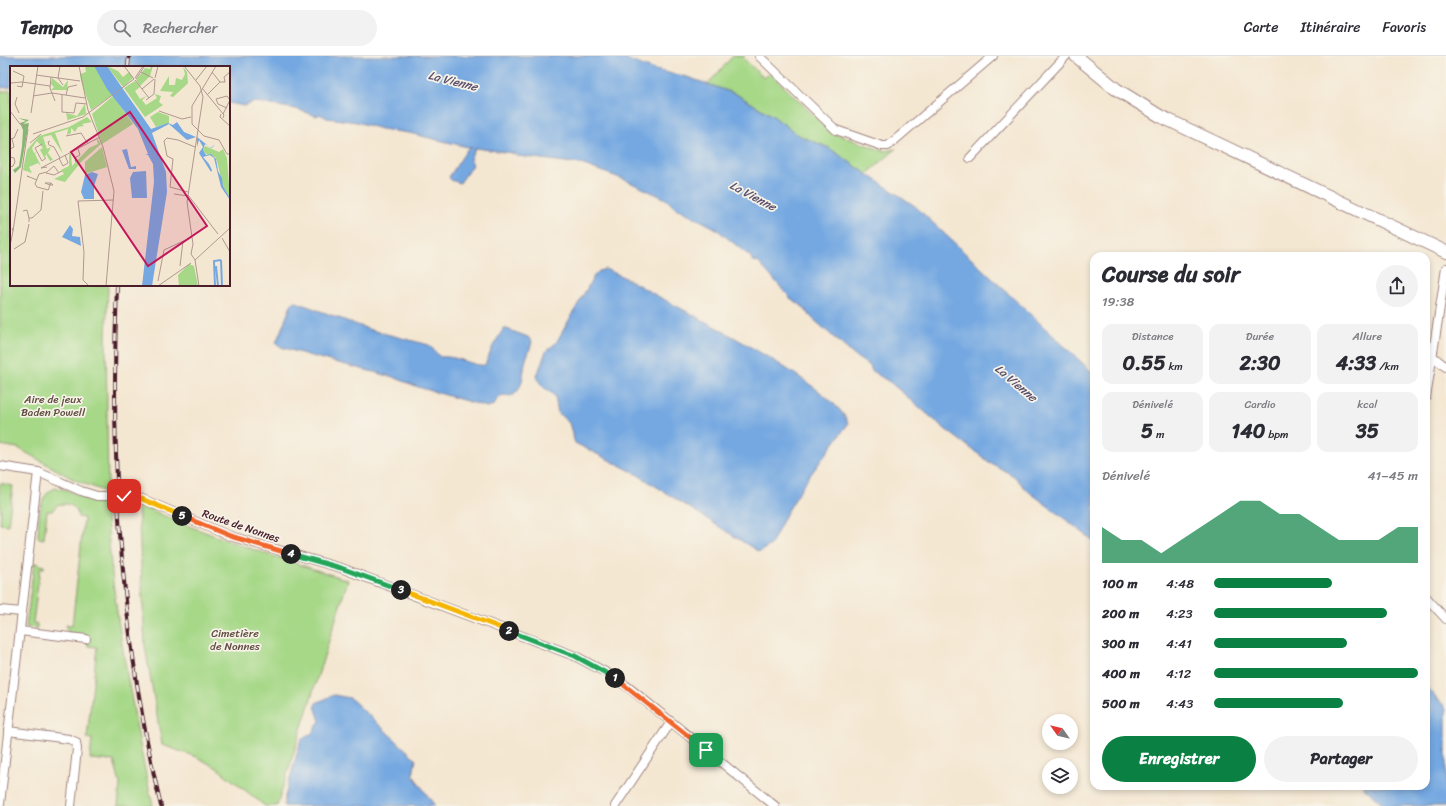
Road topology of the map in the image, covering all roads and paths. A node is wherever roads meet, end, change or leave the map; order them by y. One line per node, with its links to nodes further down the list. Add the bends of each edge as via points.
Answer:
1 (759, 56): 2 (street, via 836,130 882,146 888,146)
2 (993, 56)
3 (1066, 56): 5 (street)
4 (1076, 56): 6 (main road, via 1116,89 1160,116)
5 (970, 158)
6 (1446, 252)
7 (1446, 268): 8 (street)
8 (1432, 356): 9 (street); 10 (street)
9 (1446, 368)
10 (1430, 370)
11 (0, 466): 12 (street, Route de Nonnes)
12 (38, 472): 15 (street); 19 (street, Route de Nonnes, via 90,494 142,499 230,536 341,568 575,656 605,672)
13 (1430, 601): 16 (street)
14 (0, 610): 15 (street)
15 (22, 612): 17 (street)
16 (1446, 619)
17 (20, 631): 18 (street); 20 (street)
18 (86, 639)
19 (671, 722): 23 (street); 24 (street, Route de Nonnes)
20 (8, 731): 21 (street); 22 (street, via 70,738 76,742)
21 (0, 804)
22 (71, 806)
23 (615, 806)
24 (776, 806)

